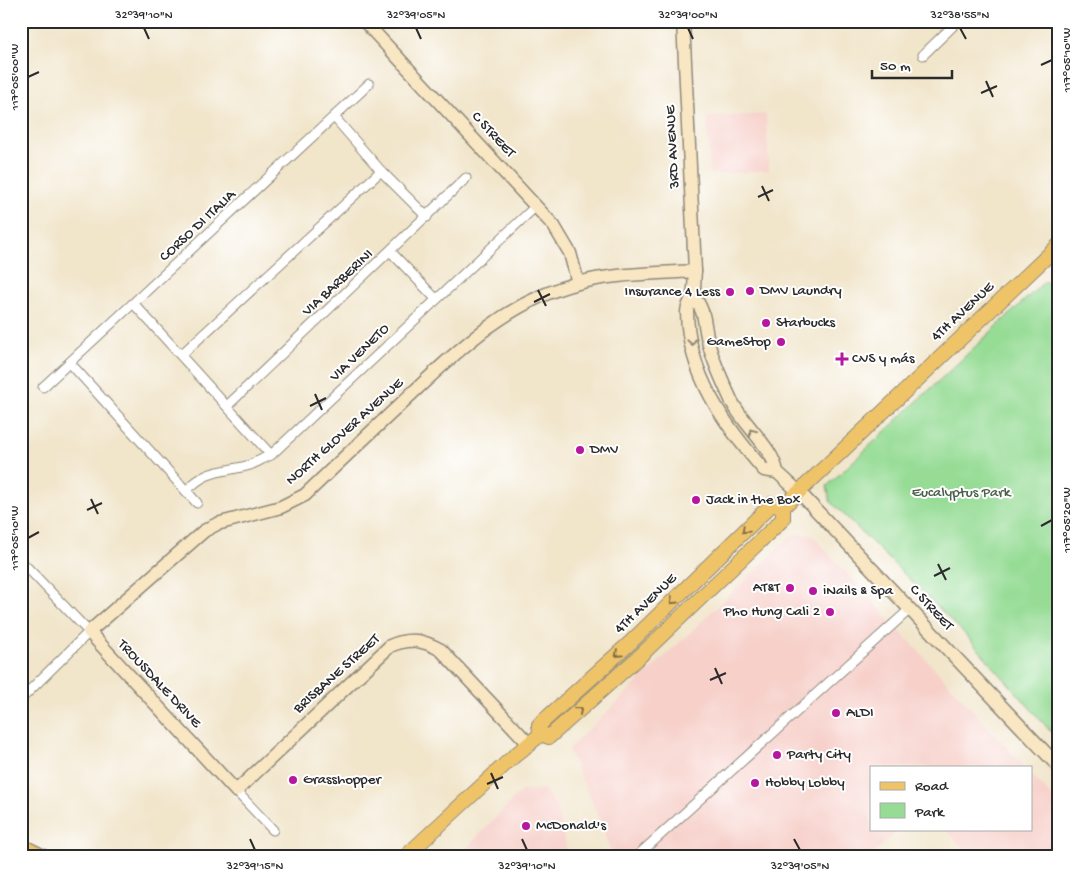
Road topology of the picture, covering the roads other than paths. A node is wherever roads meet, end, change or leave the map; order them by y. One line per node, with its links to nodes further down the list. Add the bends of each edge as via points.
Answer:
1 (364, 21): 9 (street, C STREET)
2 (683, 21): 13 (street, 3RD AVENUE)
3 (958, 21): 4 (street)
4 (923, 55)
5 (369, 84): 6 (street, CORSO DI ITALIA)
6 (335, 118): 7 (street); 17 (street, CORSO DI ITALIA)
7 (381, 171): 10 (street); 18 (street)
8 (466, 178): 10 (street, VIA BARBERINI)
9 (536, 206): 14 (street, C STREET, via 566,244); 16 (street, VIA VENETO)
10 (427, 216): 12 (street, VIA BARBERINI)
11 (1059, 245): 25 (main road, 4TH AVENUE)
12 (391, 252): 16 (street); 21 (street, VIA BARBERINI)
13 (694, 271): 14 (street, NORTH GLOVER AVENUE); 15 (street, C STREET)
14 (578, 283): 29 (street, NORTH GLOVER AVENUE, via 509,312 467,342 305,495 282,507 217,524 204,531)
15 (693, 294): 23 (street, C STREET, one-way to 15, via 775,460 732,401 709,346 703,309); 23 (street, C STREET, one-way to 23, via 687,310 688,318 694,354 708,392 720,414 764,470)
16 (436, 299): 22 (street, VIA VENETO)
17 (134, 304): 18 (street); 19 (street, CORSO DI ITALIA)
18 (181, 355): 21 (street)
19 (70, 364): 20 (street, CORSO DI ITALIA); 24 (street)
20 (43, 387)
21 (227, 406): 22 (street)
22 (271, 455): 24 (street, VIA VENETO, via 251,464 210,473)
23 (777, 472): 25 (street, C STREET)
24 (186, 491): 26 (street)
25 (800, 493): 28 (street, C STREET); 31 (main road, 4TH AVENUE, via 782,507 772,504 631,642 539,725 541,734)
26 (197, 503)
27 (21, 561): 29 (street, TROUSDALE DRIVE)
28 (910, 609): 32 (street, C STREET); 38 (street)
29 (89, 632): 30 (street, NORTH GLOVER AVENUE); 33 (street, TROUSDALE DRIVE)
30 (21, 699)
31 (530, 745): 33 (street, BRISBANE STREET, via 441,650 428,643 408,640 390,646); 37 (main road, 4TH AVENUE, via 505,764)
32 (1059, 767)
33 (236, 791): 34 (street, TROUSDALE DRIVE)
34 (273, 830)
35 (21, 847): 36 (highway)
36 (41, 857)
37 (405, 857)
38 (636, 857)

